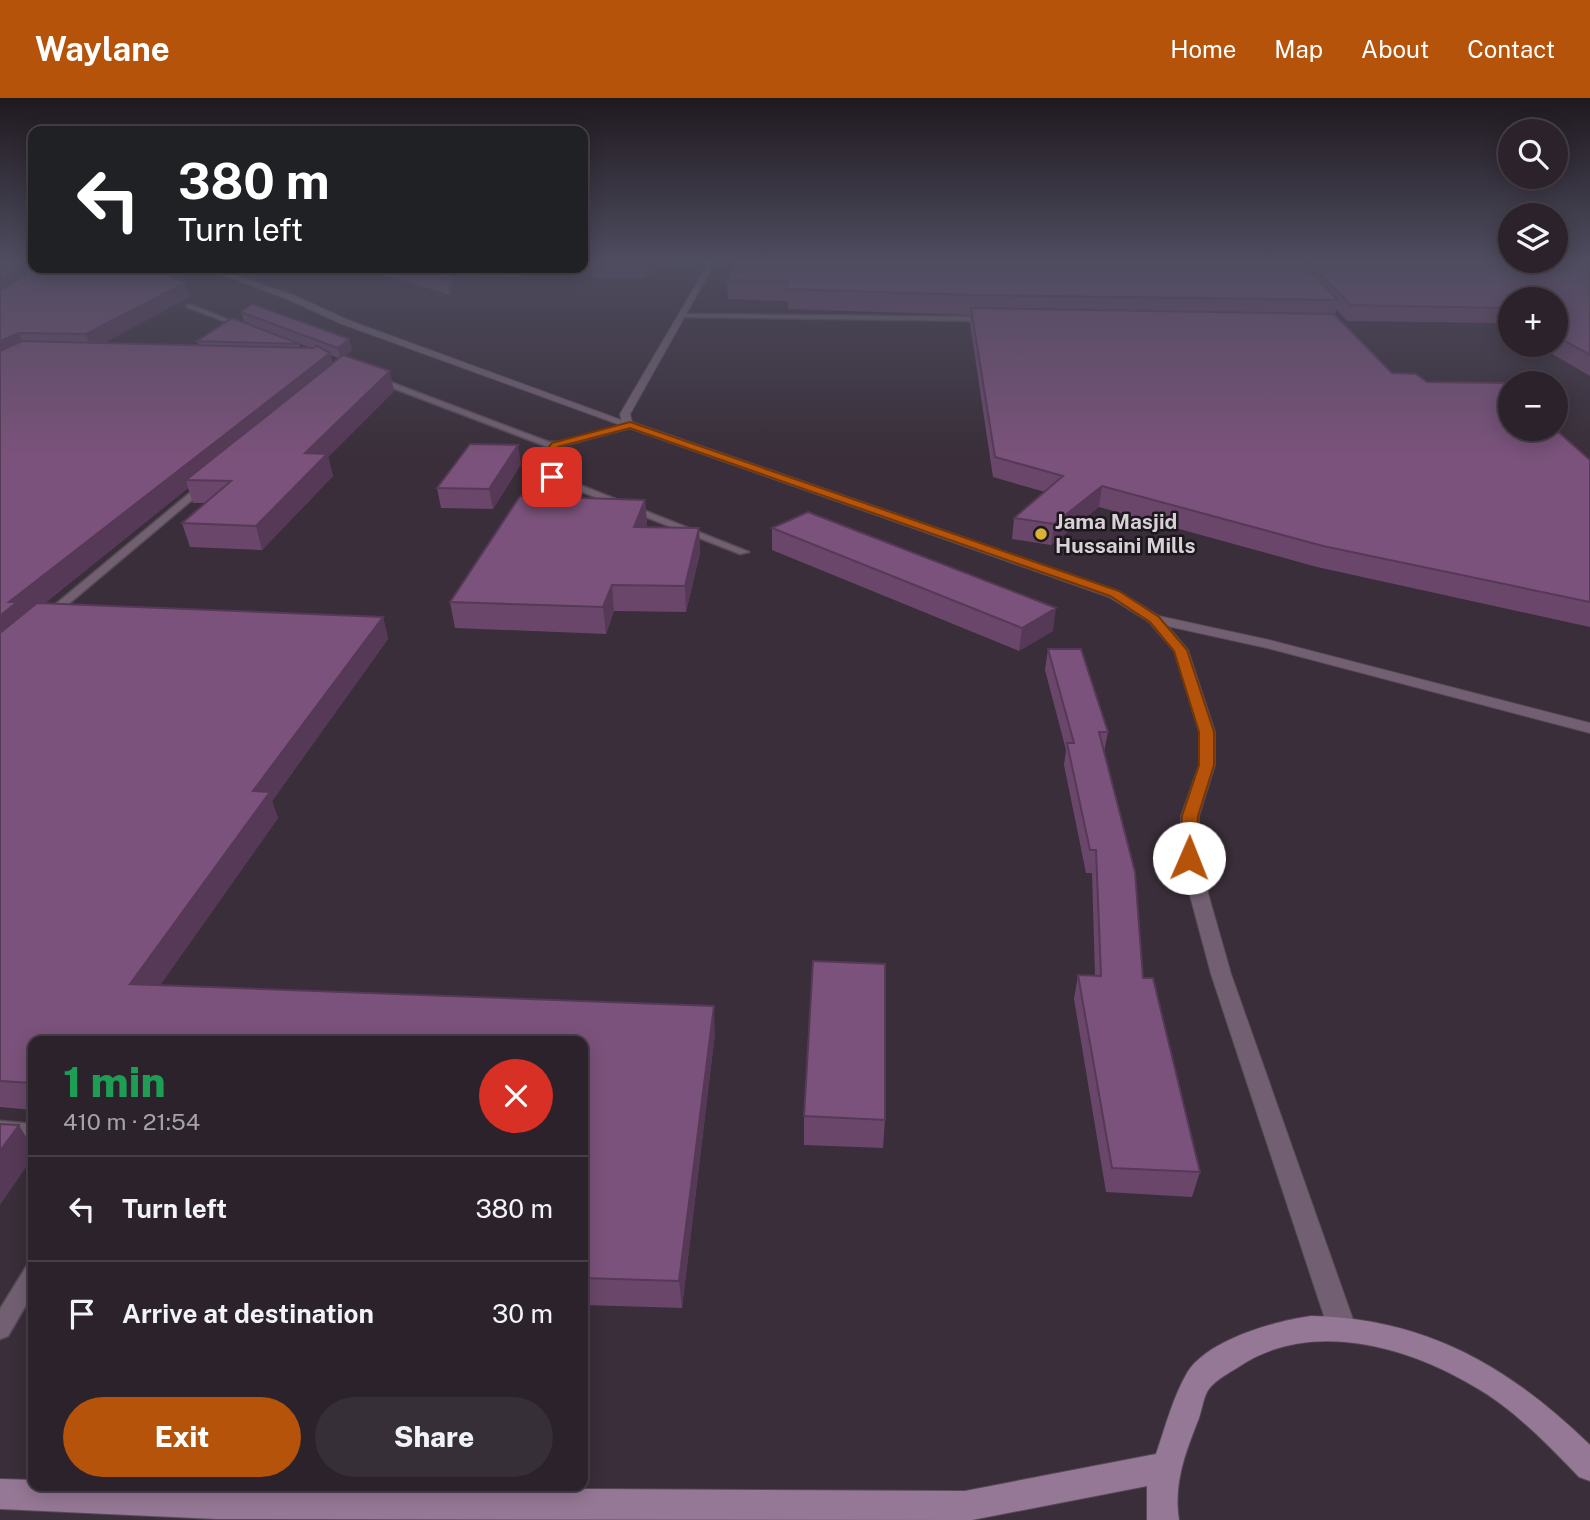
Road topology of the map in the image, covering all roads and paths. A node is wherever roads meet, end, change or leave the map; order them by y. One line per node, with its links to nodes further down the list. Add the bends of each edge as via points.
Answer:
1 (240, 325): 4 (lane)
2 (354, 325): 6 (street)
3 (676, 325): 6 (street, via 625,414)
4 (252, 330)
5 (371, 376): 7 (lane)
6 (629, 424): 7 (lane); 10 (street, via 1065,574 1114,594)
7 (555, 445): 9 (lane, via 542,461 552,477)
8 (220, 472): 11 (lane)
9 (744, 552)
10 (1154, 619): 12 (street, via 1269,644); 16 (street, via 1181,650 1207,732 1207,765 1190,816 1189,858 1221,974)
11 (42, 621)
12 (1590, 728)
13 (0, 1129): 14 (lane)
14 (28, 1132)
15 (28, 1282): 17 (lane)
16 (1342, 1328): 18 (main road, via 1406,1340 1472,1369 1537,1413); 19 (main road, via 1286,1331 1237,1348 1198,1380)
17 (0, 1329)
18 (1590, 1466)
19 (1166, 1467): 20 (main road, via 965,1506 216,1504); 21 (main road, via 1160,1506)
20 (0, 1494)
21 (1163, 1520)

